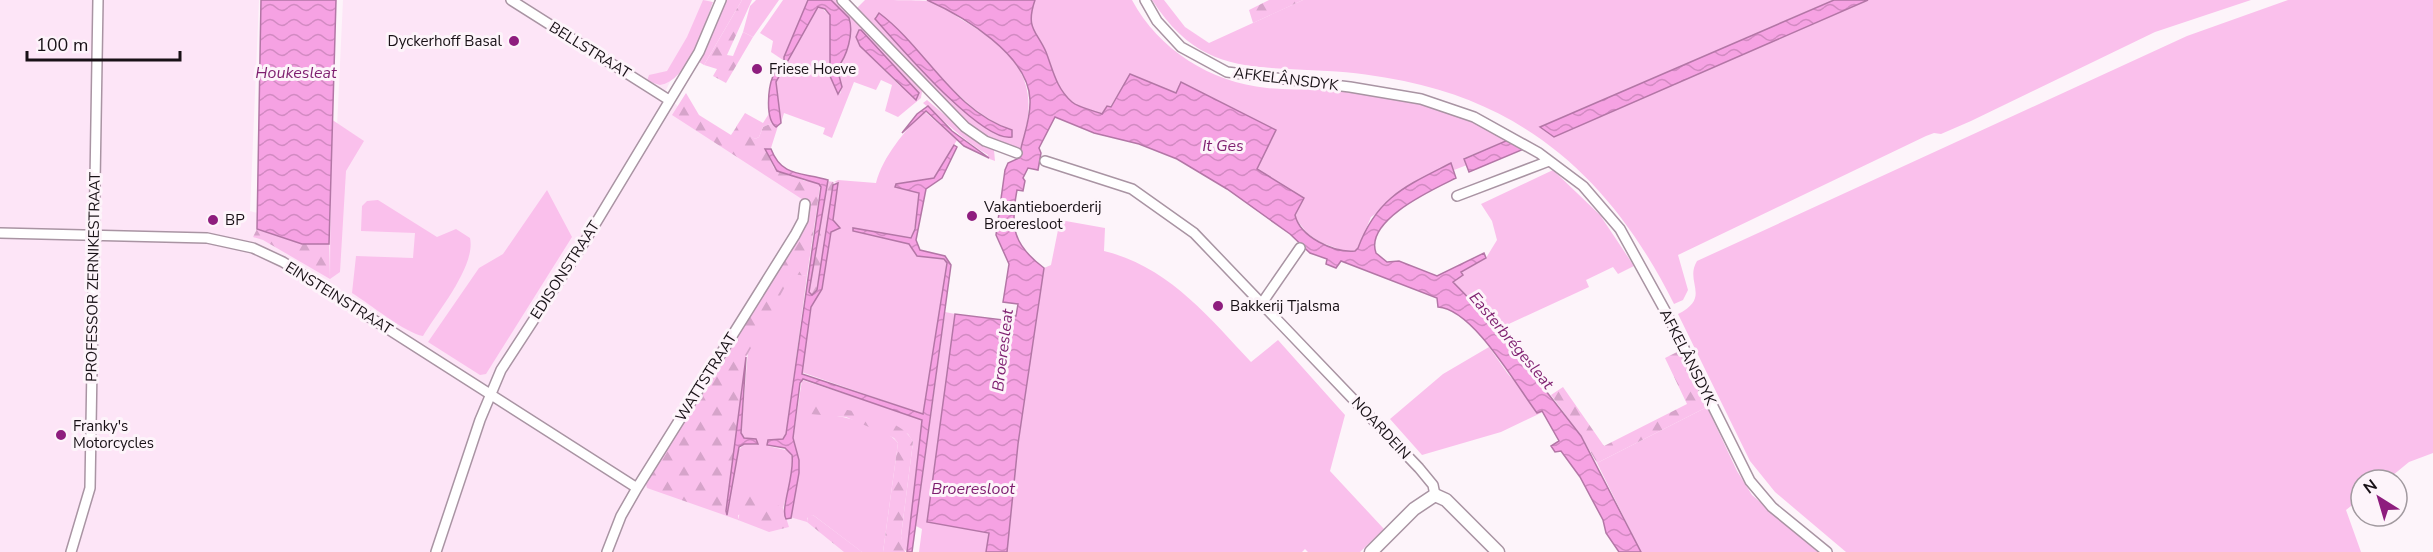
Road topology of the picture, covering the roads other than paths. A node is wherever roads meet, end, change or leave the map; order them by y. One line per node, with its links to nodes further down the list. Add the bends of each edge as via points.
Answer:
1 (98, 0): 13 (street, PROFESSOR ZERNIKESTRAAT)
2 (511, 0): 6 (street, BELLSTRAAT)
3 (721, 0): 6 (street, EDISONSTRAAT, via 699,52)
4 (842, 0): 7 (street, via 965,128 990,144)
5 (1145, 0): 8 (street, AFKELÂNSDYK, via 1157,21 1181,47 1227,72 1421,99 1474,117)
6 (669, 100): 16 (street, EDISONSTRAAT)
7 (1017, 153)
8 (1549, 161): 10 (street); 24 (street, AFKELÂNSDYK, via 1583,186 1620,228 1750,481 1772,507)
9 (1045, 162): 15 (street, NOARDEIN, via 1115,182 1146,198 1194,233)
10 (1457, 196)
11 (805, 204): 17 (street, WATTSTRAAT, via 803,220 795,235)
12 (0, 233): 13 (street, EINSTEINSTRAAT)
13 (94, 235): 16 (street, EINSTEINSTRAAT, via 207,238 253,248 283,262); 19 (street, PROFESSOR ZERNIKESTRAAT, via 90,488)
14 (1300, 248): 15 (street)
15 (1262, 303): 18 (street, NOARDEIN, via 1419,468)
16 (489, 394): 17 (street, EINSTEINSTRAAT); 20 (street, EDISONSTRAAT)
17 (637, 488): 21 (street, WATTSTRAAT)
18 (1435, 495): 22 (street, via 1414,509); 23 (street, NOARDEIN, via 1446,500)
19 (71, 552)
20 (436, 552)
21 (607, 552)
22 (1371, 552)
23 (1498, 552)
24 (1827, 552)

